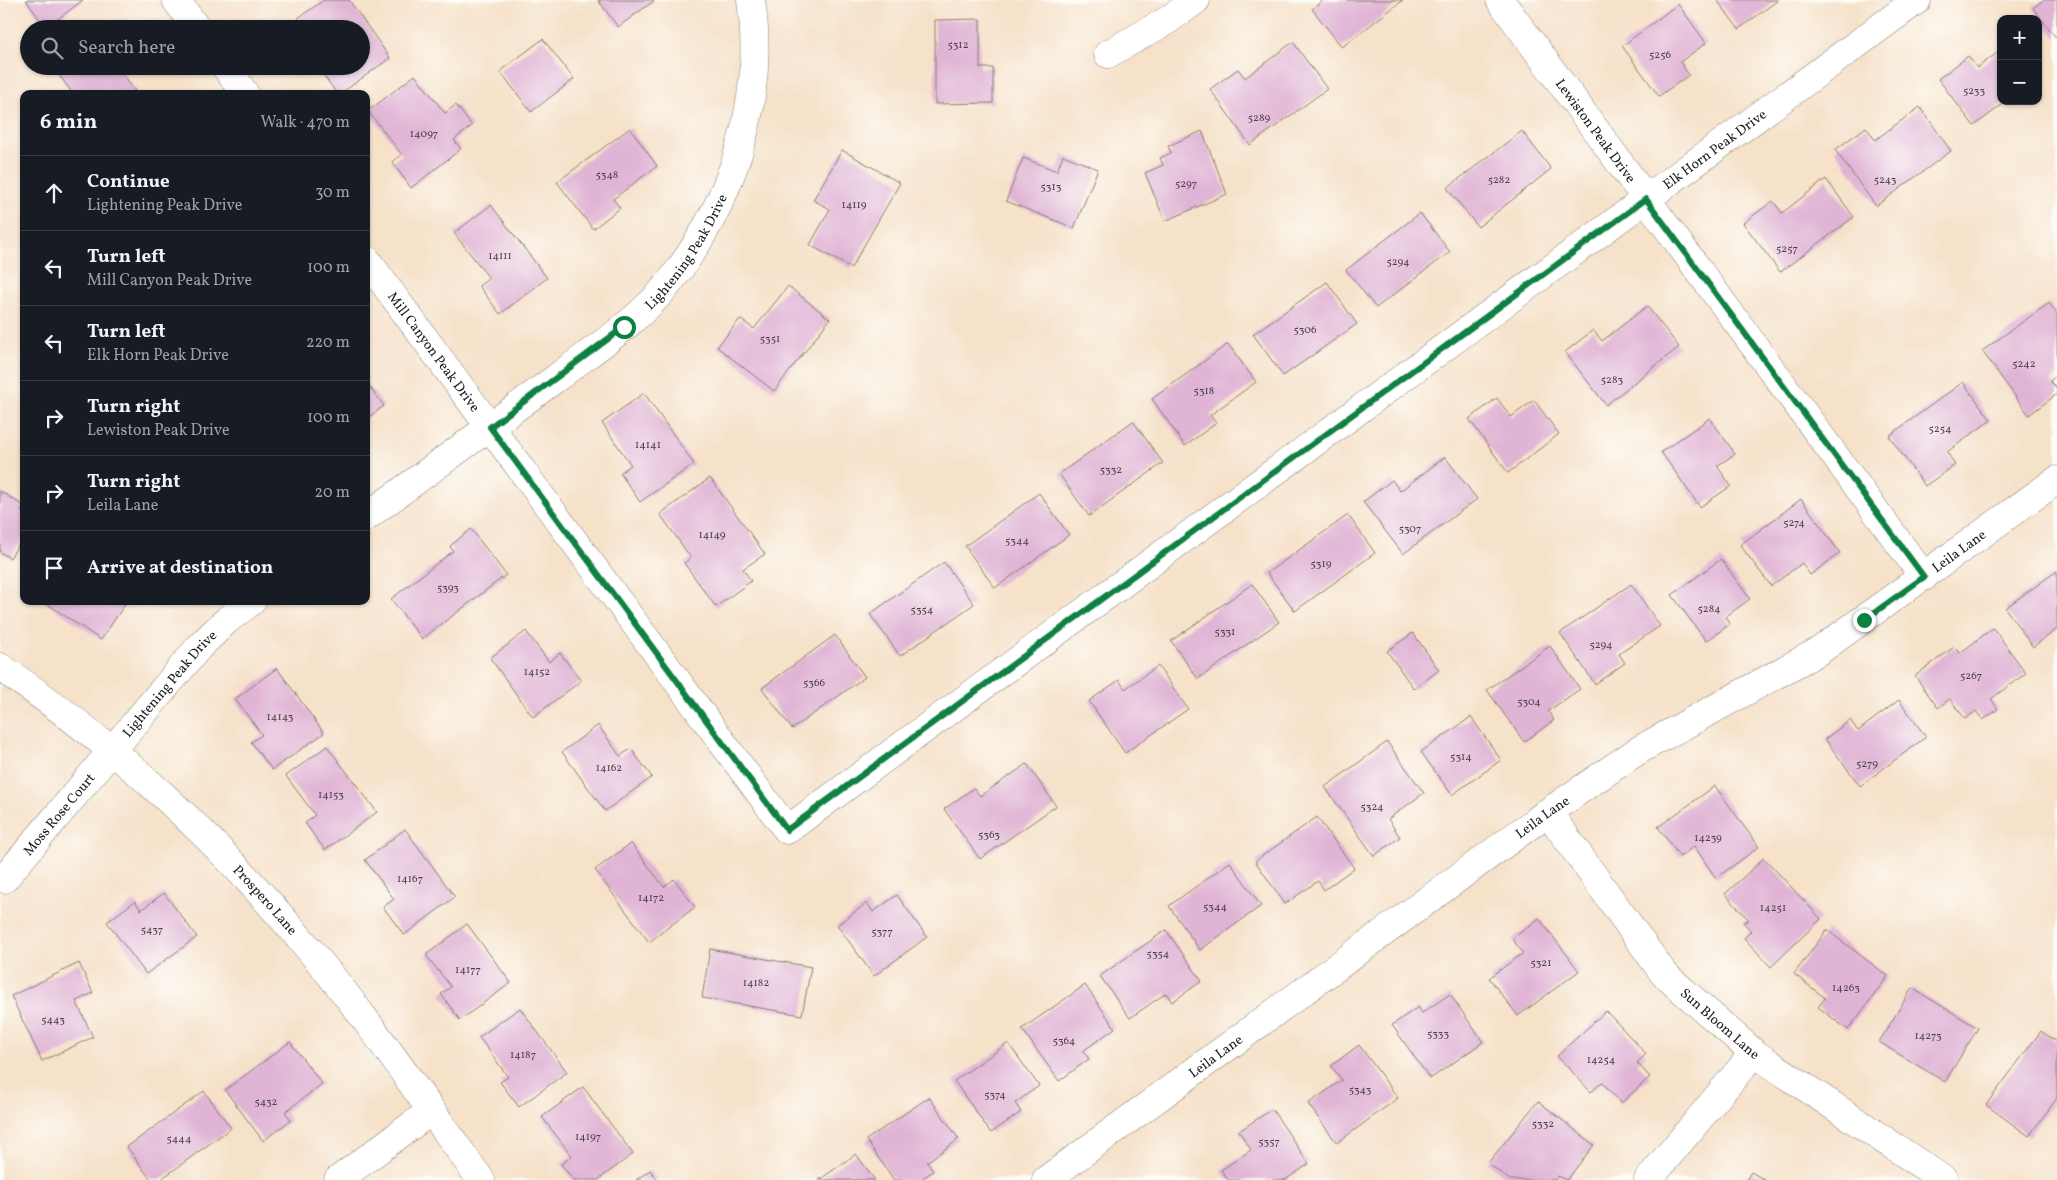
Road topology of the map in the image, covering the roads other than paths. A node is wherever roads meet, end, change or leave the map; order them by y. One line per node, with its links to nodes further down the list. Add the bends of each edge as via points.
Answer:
1 (176, 0): 6 (street)
2 (751, 0): 12 (street, Lightening Peak Drive, via 753,77 744,134 729,183 706,229 669,283 624,327)
3 (1196, 0): 7 (street)
4 (1500, 0): 10 (street, Lewiston Peak Drive)
5 (1917, 0): 10 (street, Elk Horn Peak Drive)
6 (190, 20)
7 (1108, 54)
8 (231, 75): 9 (street)
9 (242, 90)
10 (1646, 199): 15 (street, Lewiston Peak Drive); 20 (street, Elk Horn Peak Drive)
11 (370, 264): 12 (street, Mill Canyon Peak Drive)
12 (490, 427): 14 (street, Lightening Peak Drive); 20 (street, Mill Canyon Peak Drive)
13 (2057, 480): 15 (street, Leila Lane)
14 (370, 514)
15 (1924, 577): 19 (street, Leila Lane, via 1819,651 1639,750)
16 (247, 605): 18 (street, Lightening Peak Drive, via 199,647)
17 (0, 667): 18 (street, Prospero Lane)
18 (112, 750): 21 (street, Moss Rose Court); 23 (street, Prospero Lane, via 198,828 251,882 315,957)
19 (1548, 812): 22 (street, Sun Bloom Lane, via 1664,974); 26 (street, Leila Lane)
20 (787, 830)
21 (4, 879)
22 (1754, 1052): 27 (street); 28 (street, Sun Bloom Lane)
23 (431, 1111): 24 (street); 25 (street, Prospero Lane)
24 (338, 1180)
25 (482, 1180)
26 (1046, 1180)
27 (1648, 1180)
28 (1944, 1180)

